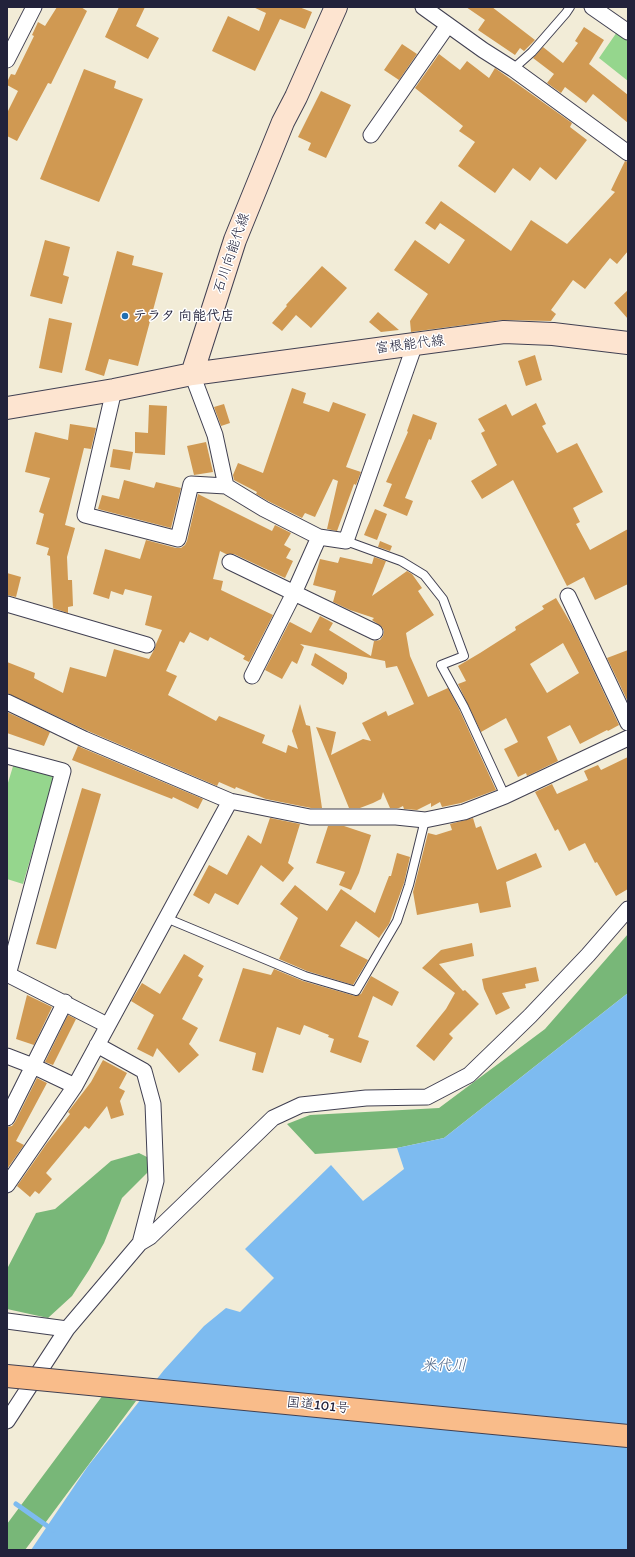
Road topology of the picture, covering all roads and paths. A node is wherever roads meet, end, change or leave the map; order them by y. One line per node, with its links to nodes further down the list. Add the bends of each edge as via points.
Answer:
1 (34, 7): 10 (street)
2 (336, 7): 17 (main road, 石川向能代線, via 283,122 234,240)
3 (423, 7): 8 (street)
4 (570, 7): 12 (lane)
5 (592, 7): 9 (street)
6 (606, 7): 7 (street)
7 (628, 22)
8 (448, 25): 12 (street); 13 (street)
9 (628, 32)
10 (11, 44): 11 (street)
11 (7, 60)
12 (514, 69): 14 (street)
13 (371, 135)
14 (628, 153)
15 (628, 343): 16 (main road, 富根能代線, via 553,334 504,332)
16 (415, 344): 17 (main road, 富根能代線); 22 (street)
17 (192, 374): 18 (main road); 20 (street, via 216,435)
18 (114, 390): 19 (main road); 20 (street, via 85,515 178,539 191,484)
19 (7, 408)
20 (226, 486): 21 (street)
21 (319, 538): 22 (street); 24 (street)
22 (346, 541): 34 (lane, via 401,561 424,575 443,599 464,656 440,666 464,707)
23 (230, 562): 24 (street)
24 (294, 593): 27 (street); 29 (street)
25 (568, 596): 31 (street)
26 (7, 604): 28 (street)
27 (375, 632)
28 (147, 645)
29 (252, 676)
30 (7, 702): 35 (street, via 84,739)
31 (628, 723)
32 (628, 738): 34 (street)
33 (7, 756): 39 (street, via 63,771)
34 (505, 796): 36 (street, via 464,812)
35 (230, 801): 36 (street, via 310,817 396,817); 38 (street)
36 (425, 820): 38 (lane, via 397,921 356,991 305,976)
37 (628, 909): 49 (street, via 530,1016 469,1074 426,1096 366,1098 301,1105 273,1118 150,1237)
38 (166, 918): 42 (street)
39 (11, 952): 40 (street)
40 (8, 975): 41 (street)
41 (65, 1002): 42 (street); 45 (street)
42 (107, 1025): 43 (street)
43 (97, 1045): 46 (street); 49 (street, via 144,1071 153,1104 156,1181)
44 (7, 1056): 45 (street)
45 (33, 1066): 46 (street); 47 (street)
46 (75, 1086): 48 (street)
47 (7, 1118)
48 (7, 1185)
49 (140, 1243): 51 (street)
50 (7, 1321): 51 (street)
51 (67, 1329): 53 (street)
52 (7, 1376): 54 (highway, 国道101号, bridge)
53 (7, 1421)
54 (628, 1436)

